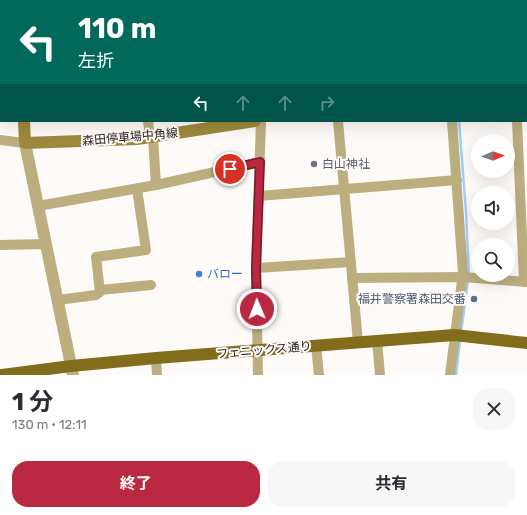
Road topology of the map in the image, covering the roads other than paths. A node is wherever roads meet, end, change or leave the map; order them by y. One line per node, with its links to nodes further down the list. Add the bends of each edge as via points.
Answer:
1 (24, 122): 10 (main road)
2 (148, 122): 8 (street)
3 (249, 122): 8 (main road, 森田停車場中角線)
4 (261, 122): 11 (street)
5 (338, 122): 15 (street)
6 (452, 122): 12 (street)
7 (517, 122): 24 (street)
8 (152, 137): 10 (main road, 森田停車場中角線); 13 (street)
9 (0, 140): 10 (street)
10 (25, 143): 17 (street)
11 (260, 162): 13 (street); 16 (street)
12 (457, 180): 15 (street); 22 (street)
13 (156, 185): 14 (street)
14 (136, 189): 17 (street); 26 (street, via 146,250 96,257)
15 (345, 190): 16 (street); 20 (street)
16 (259, 196): 21 (street)
17 (38, 206): 18 (street)
18 (46, 244): 19 (street); 27 (street)
19 (0, 245)
20 (351, 262): 21 (street); 23 (street)
21 (256, 268): 33 (street)
22 (463, 277): 23 (street); 24 (street); 28 (street)
23 (352, 278): 30 (street)
24 (525, 282)
25 (151, 285): 26 (street)
26 (100, 290): 27 (street, via 96,295)
27 (58, 300): 35 (street)
28 (454, 335): 29 (main road, フェニックス通り); 31 (main road, フェニックス通り); 41 (street)
29 (377, 340): 30 (main road, フェニックス通り); 40 (street)
30 (358, 342): 32 (main road, フェニックス通り)
31 (527, 343)
32 (316, 346): 33 (main road, フェニックス通り); 39 (street)
33 (257, 350): 34 (main road, フェニックス通り); 38 (street)
34 (156, 358): 35 (main road, フェニックス通り); 37 (street)
35 (72, 370): 36 (main road, フェニックス通り)
36 (2, 375)
37 (157, 375)
38 (258, 375)
39 (319, 375)
40 (380, 375)
41 (450, 375)

